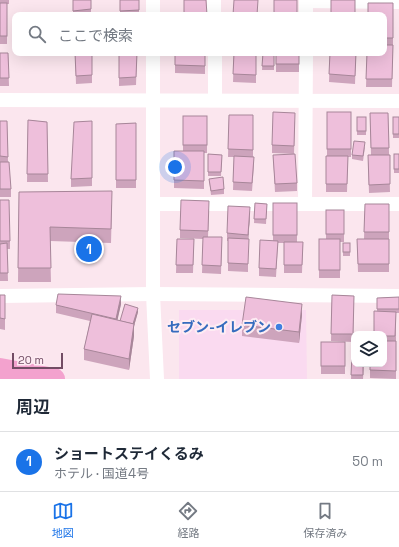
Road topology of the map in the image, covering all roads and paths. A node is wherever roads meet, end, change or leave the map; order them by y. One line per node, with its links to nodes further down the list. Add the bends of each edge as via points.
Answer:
1 (153, 0): 5 (street)
2 (214, 0): 6 (street)
3 (399, 2): 4 (street)
4 (306, 5)
5 (153, 12)
6 (214, 12)
7 (153, 56): 11 (street)
8 (214, 56): 12 (street)
9 (306, 56): 13 (street)
10 (0, 100): 11 (street)
11 (153, 100): 12 (street); 15 (street)
12 (215, 100): 13 (street)
13 (306, 101): 14 (street); 16 (street)
14 (399, 101)
15 (153, 204): 16 (street); 18 (street)
16 (305, 204): 17 (street)
17 (399, 204)
18 (153, 294): 19 (street); 20 (street); 23 (street)
19 (0, 296)
20 (399, 296)
21 (0, 369): 22 (highway)
22 (54, 379)
23 (157, 379)

